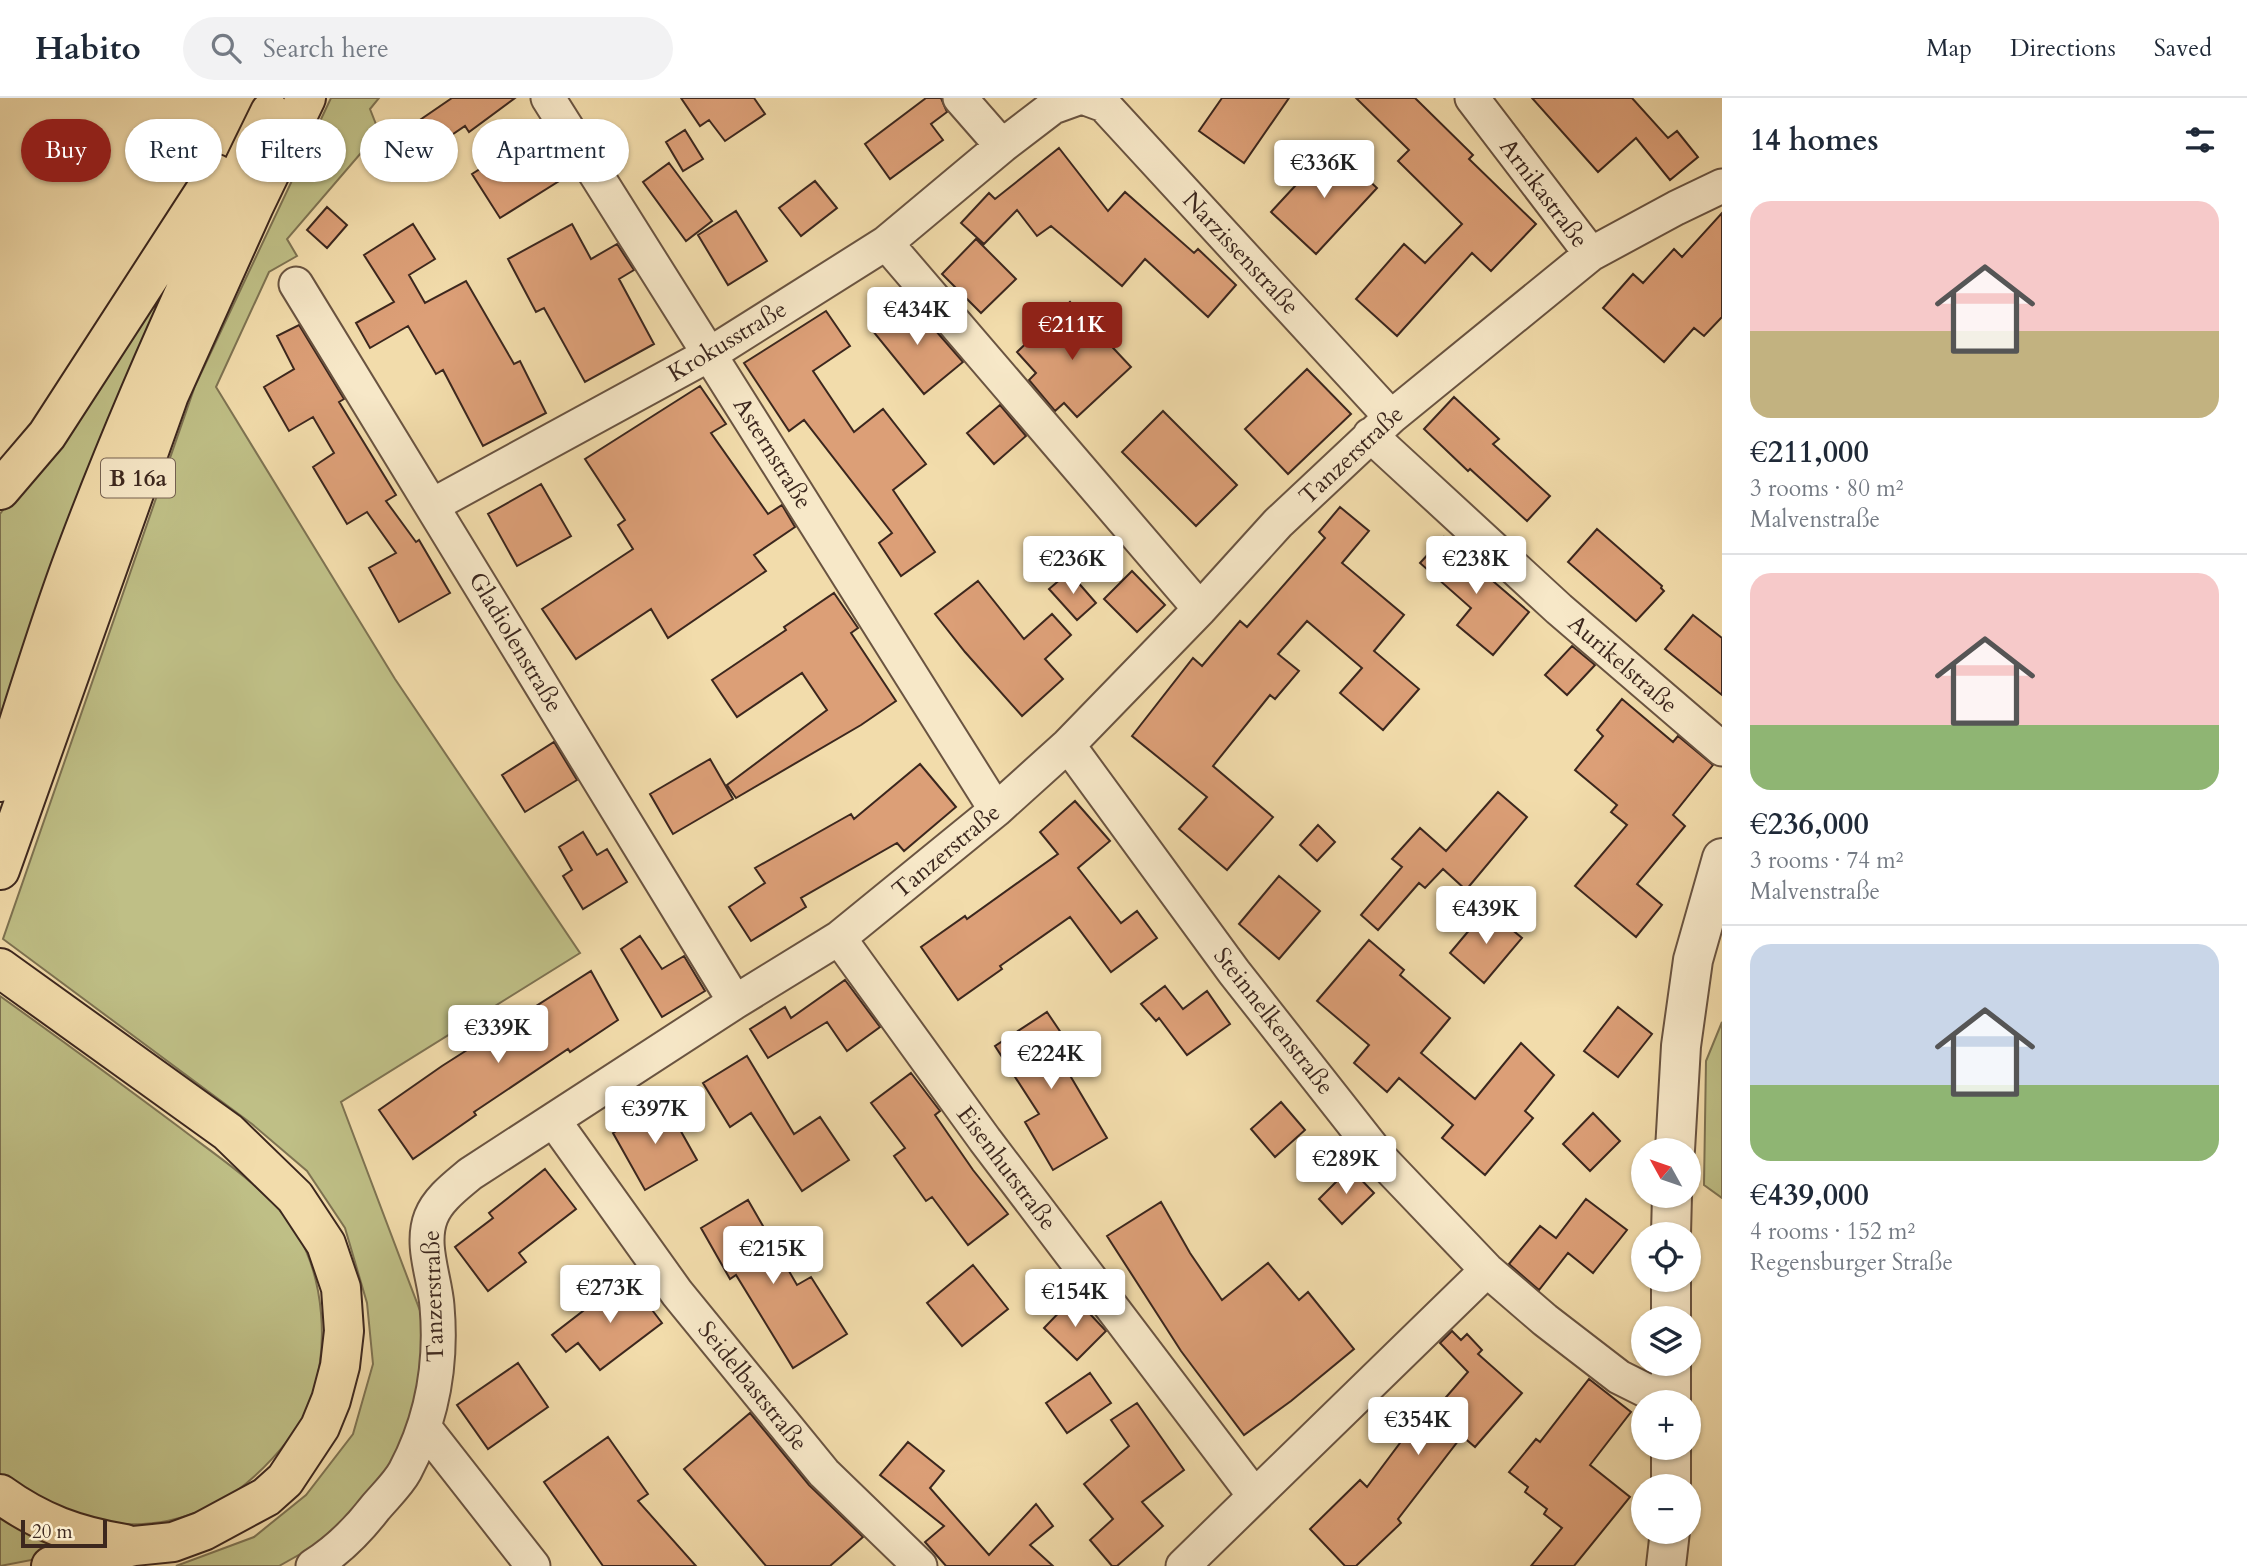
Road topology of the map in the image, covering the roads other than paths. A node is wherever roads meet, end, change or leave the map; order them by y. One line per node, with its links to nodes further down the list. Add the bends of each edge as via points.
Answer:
1 (264, 98): 16 (highway, via 47,435)
2 (277, 98): 21 (highway, B 16a, via 140,392 76,552)
3 (306, 98): 24 (highway, B 16a, via 169,395)
4 (548, 98): 14 (street, Asternstraße)
5 (960, 98): 9 (street)
6 (1078, 98): 9 (street, via 1053,107)
7 (1085, 98): 15 (street, Narzissenstraße, via 1104,106)
8 (1472, 98): 12 (street, Arnikastraße)
9 (1002, 146): 11 (street, Krokusstraße)
10 (1722, 186): 12 (street, Tanzerstraße)
11 (886, 243): 14 (street, Krokusstraße); 18 (street)
12 (1591, 254): 15 (street, Tanzerstraße)
13 (296, 284): 17 (street, Gladiolenstraße)
14 (710, 354): 17 (street, Krokusstraße); 22 (street, Asternstraße)
15 (1380, 426): 18 (street, Tanzerstraße, via 1278,523); 20 (street, Aurikelstraße, via 1559,609)
16 (0, 490)
17 (433, 505): 27 (street, Gladiolenstraße)
18 (1200, 609): 19 (street, Tanzerstraße)
19 (1068, 745): 22 (street, Tanzerstraße); 30 (street, Steinnelkenstraße, via 1234,972 1374,1150)
20 (1722, 749)
21 (0, 782)
22 (996, 810): 25 (street, Tanzerstraße)
23 (1722, 858): 29 (street, via 1693,960 1681,1046)
24 (0, 870)
25 (839, 938): 27 (street, Tanzerstraße); 34 (street, Eisenhutstraße, via 985,1140)
26 (0, 968): 36 (highway, via 228,1132 295,1197 326,1244 341,1288 344,1331 331,1400 320,1427 285,1480 267,1497 203,1531 173,1542)
27 (736, 1002): 28 (street, Tanzerstraße)
28 (554, 1121): 32 (street, Tanzerstraße, via 470,1174 430,1217 427,1247 439,1340); 40 (street, Seidelbaststraße, via 677,1293 816,1462)
29 (1676, 1138)
30 (1487, 1270): 31 (street, Steinnelkenstraße, via 1619,1377 1645,1390); 34 (street)
31 (1671, 1387)
32 (424, 1427): 38 (street, Tanzerstraße, via 404,1473 359,1528); 39 (street)
33 (0, 1494): 36 (highway, via 47,1523 86,1537)
34 (1254, 1495): 41 (street)
35 (1669, 1544): 42 (street)
36 (134, 1546): 37 (highway)
37 (51, 1566)
38 (313, 1566)
39 (533, 1566)
40 (920, 1566)
41 (1183, 1566)
42 (1666, 1566)

